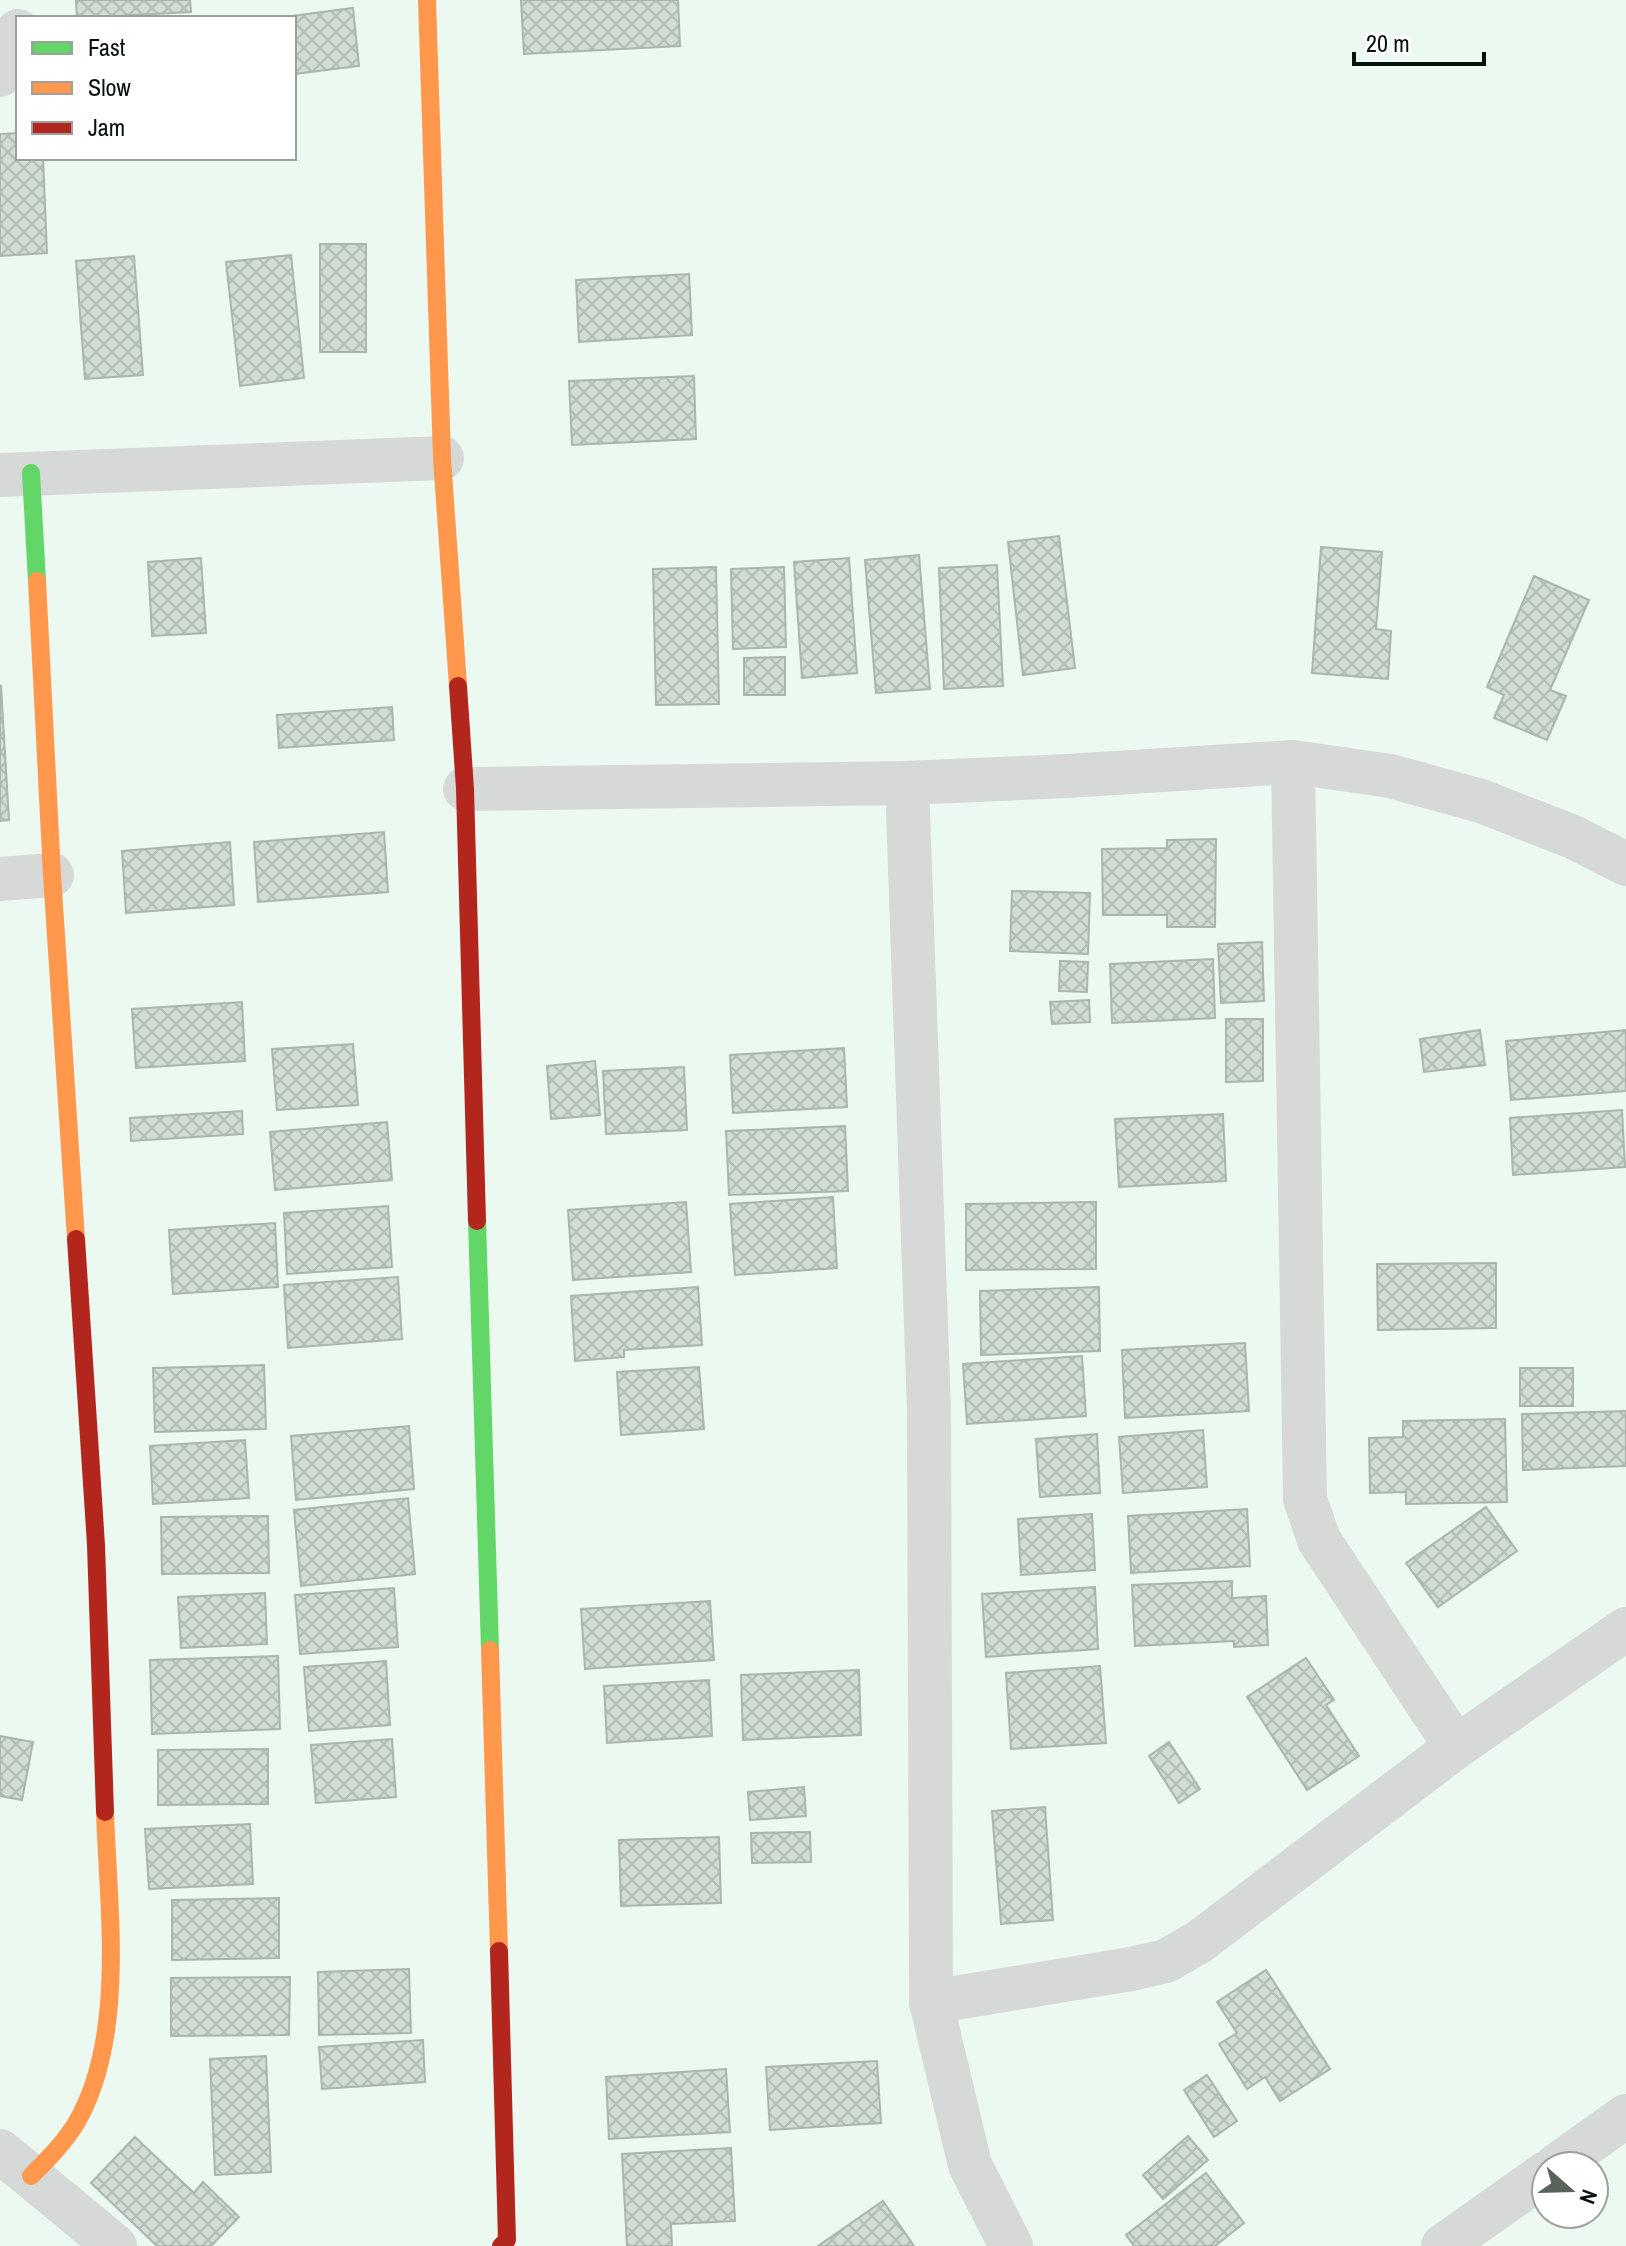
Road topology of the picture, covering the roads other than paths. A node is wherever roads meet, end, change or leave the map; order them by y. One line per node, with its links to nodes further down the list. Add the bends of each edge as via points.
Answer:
1 (427, 0): 4 (street)
2 (16, 36): 3 (street)
3 (0, 75)
4 (442, 458): 5 (street); 8 (street)
5 (16, 474): 10 (street)
6 (1293, 762): 7 (street); 9 (street, via 1390,776 1481,801); 13 (street, via 1305,1499 1319,1540)
7 (907, 783): 8 (street); 14 (street, via 929,1411)
8 (465, 789): 19 (street)
9 (1626, 864)
10 (52, 875): 11 (street); 17 (street, via 96,1545 110,2010 103,2049 79,2118)
11 (0, 879)
12 (1626, 1629): 13 (street)
13 (1456, 1747): 14 (street, via 1199,1942 1166,1961)
14 (931, 2002): 21 (street, via 970,2165)
15 (1626, 2116): 16 (street)
16 (1578, 2150)
17 (15, 2164): 20 (street)
18 (1530, 2184): 22 (street)
19 (507, 2244)
20 (115, 2246)
21 (1011, 2246)
22 (1443, 2246)

